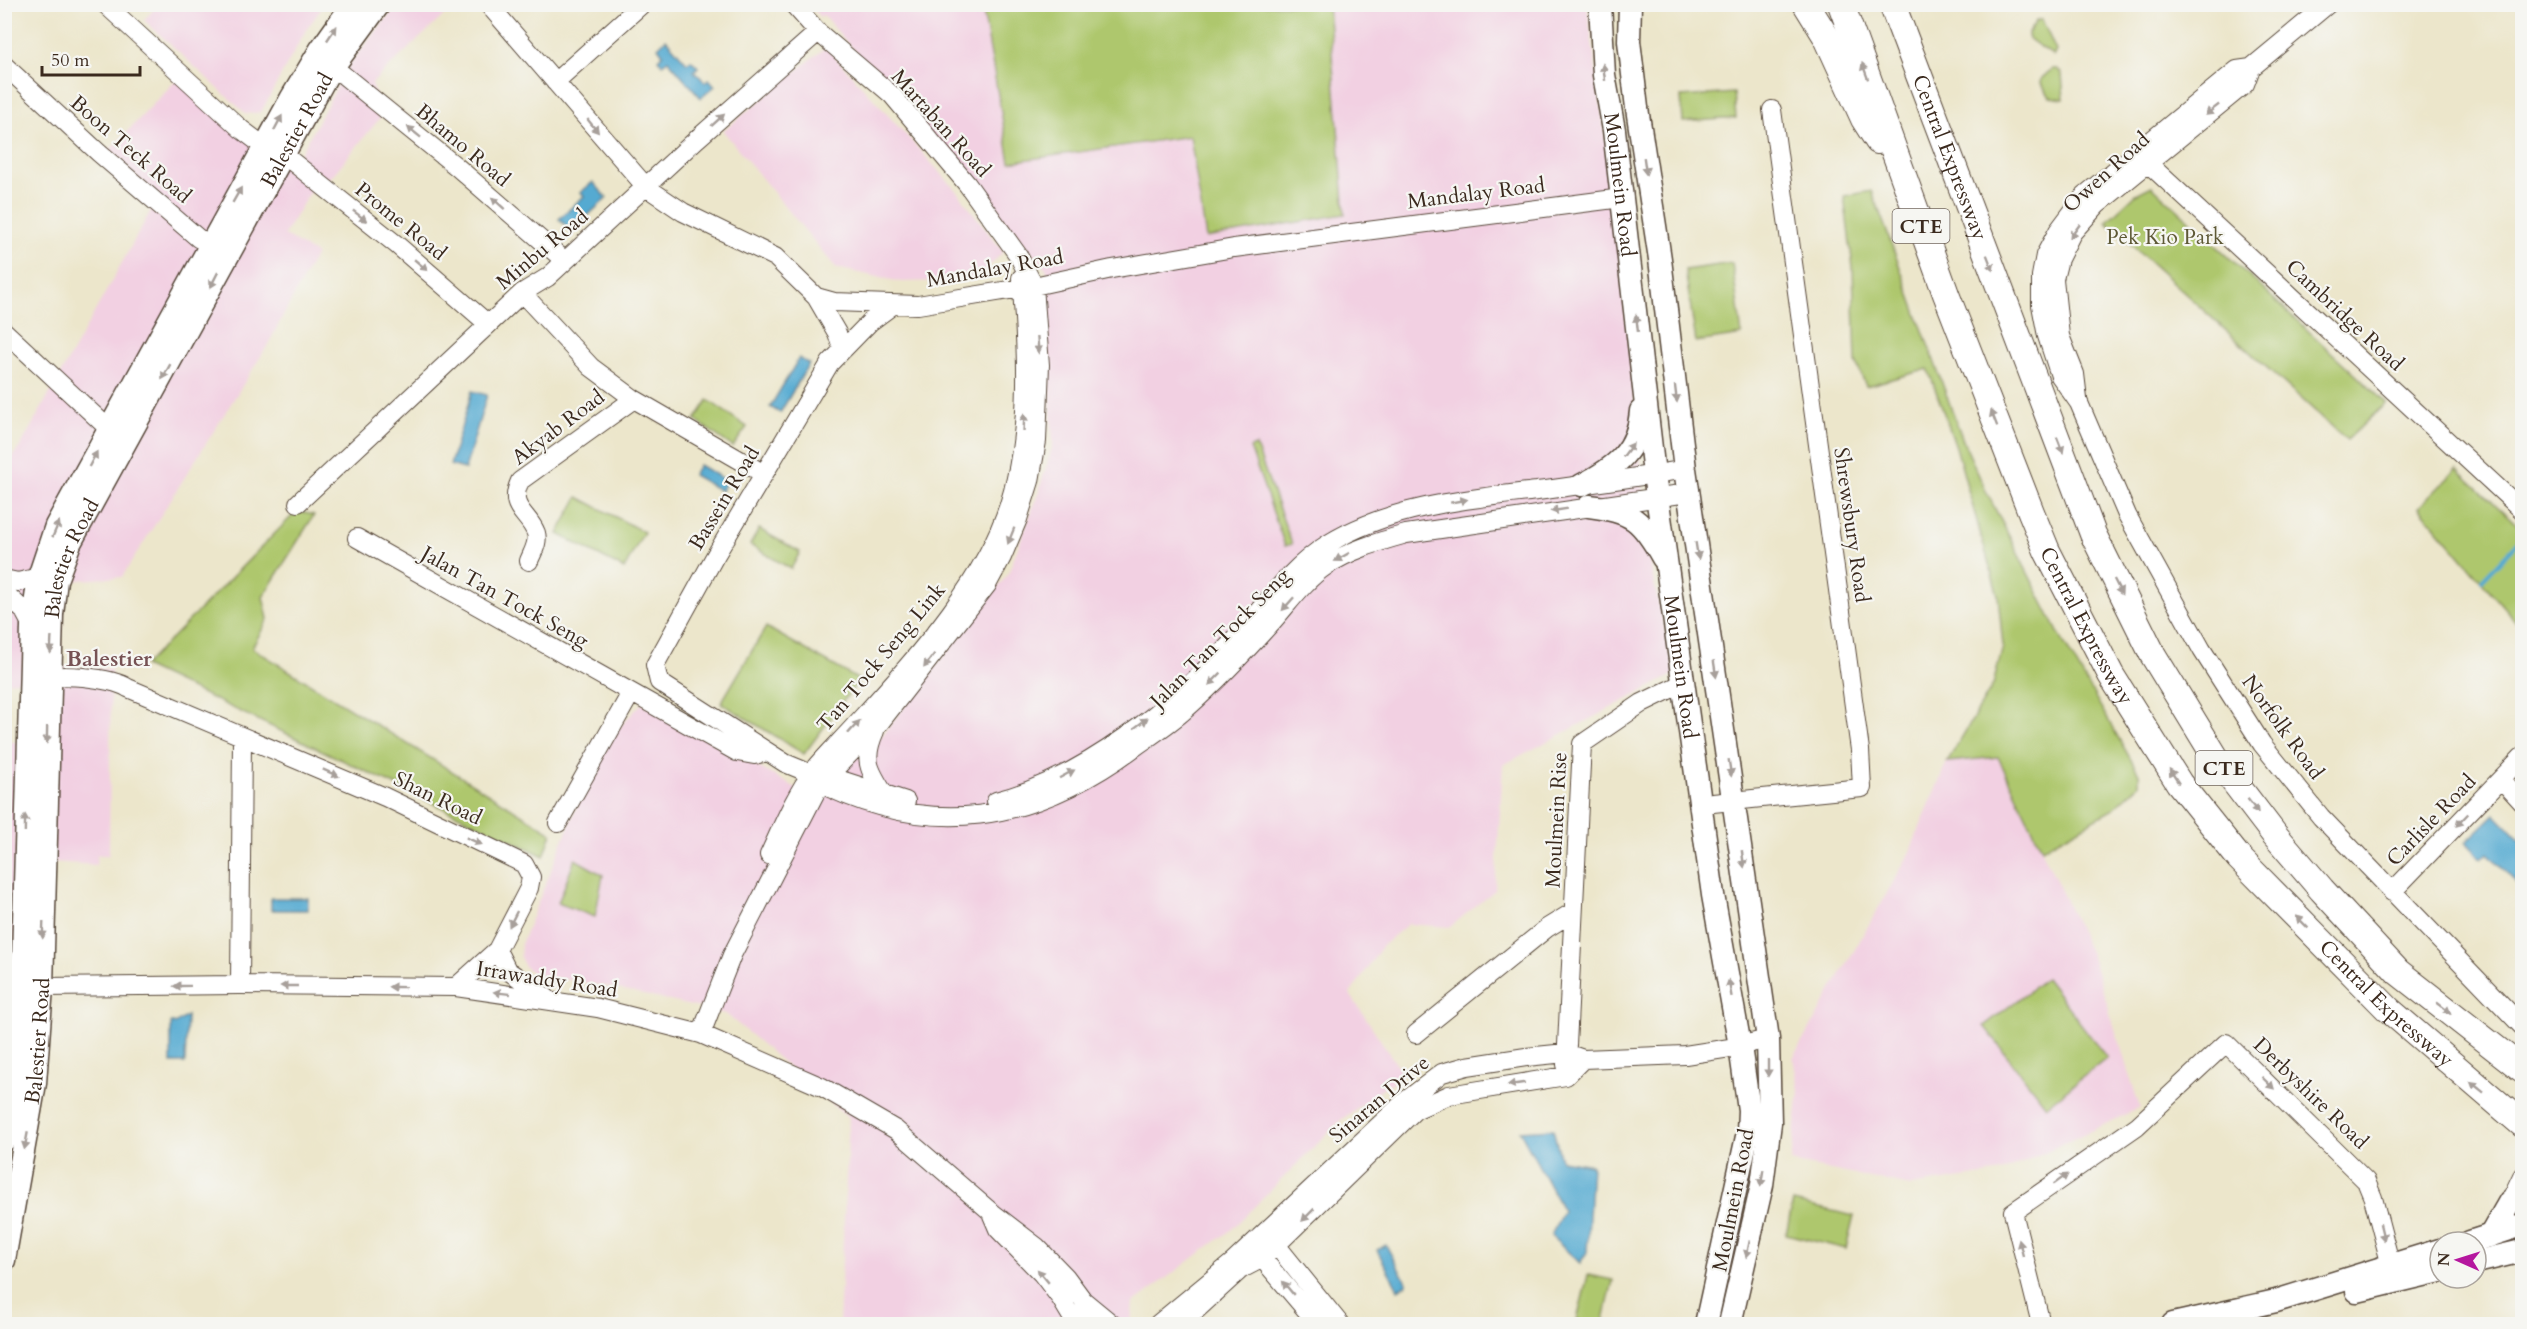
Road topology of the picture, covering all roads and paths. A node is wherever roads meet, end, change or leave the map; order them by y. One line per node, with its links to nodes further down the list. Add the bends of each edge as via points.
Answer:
1 (105, 4): 20 (street, Prome Road, via 241,129)
2 (353, 4): 20 (main road, Balestier Road, one-way to 2, via 321,49)
3 (379, 4): 16 (main road, Balestier Road)
4 (488, 4): 17 (street)
5 (642, 4): 17 (street)
6 (793, 4): 14 (street, Martaban Road)
7 (1600, 4): 24 (main road, Moulmein Road, one-way to 7, via 1604,75)
8 (1630, 4): 40 (main road, Moulmein Road, one-way to 40, via 1635,97 1660,259)
9 (1806, 4): 21 (highway, via 1827,38 1874,137)
10 (1841, 4): 21 (highway, Central Expressway / CTE, one-way to 10)
11 (1892, 4): 18 (highway, Central Expressway / CTE)
12 (1904, 4): 18 (highway, via 1928,74)
13 (2328, 4): 22 (street, Owen Road, via 2251,68 2237,70)
14 (818, 32): 23 (street, Minbu Road, one-way to 14); 28 (street, Martaban Road, via 892,95 967,184 1018,255)
15 (4, 65): 26 (street, Boon Teck Road, via 99,153)
16 (327, 75): 20 (main road, Balestier Road); 27 (street, Bhamo Road, one-way to 16, via 342,74)
17 (555, 82): 23 (street, one-way to 23)
18 (1927, 96): 83 (highway, Central Expressway / CTE, one-way to 83, via 2093,534 2153,655 2216,758 2274,834 2398,972)
19 (1772, 110): 66 (street, Shrewsbury Road, via 1860,750 1862,788)
20 (275, 151): 25 (main road, Balestier Road); 26 (main road, Balestier Road, one-way to 20); 33 (street, Prome Road, one-way to 33, via 397,245)
21 (1896, 158): 85 (highway, Central Expressway / CTE, one-way to 21, via 2388,1009 2239,858 2179,783 2111,675 2047,551)
22 (2143, 158): 38 (street, Owen Road, via 2085,195 2045,255 2041,305 2047,336 2060,376); 47 (street, Cambridge Road)
23 (646, 187): 27 (street, Minbu Road); 30 (street, via 683,212 775,257)
24 (1622, 198): 28 (street, Mandalay Road, via 1234,249); 36 (main road, Moulmein Road, one-way to 24)
25 (236, 240): 26 (street, via 219,248); 57 (main road, Balestier Road, one-way to 57, via 70,543 56,580)
26 (209, 244): 39 (main road, Balestier Road)
27 (565, 261): 29 (street, Minbu Road)
28 (1028, 287): 32 (street, Mandalay Road, via 918,305); 59 (street, Tan Tock Seng Link, one-way to 59, via 1040,365 1039,405 1033,463 1018,519 987,585); 63 (street, Tan Tock Seng Link, one-way to 28, via 940,625 969,586 994,541 1013,493 1023,445)
29 (522, 293): 33 (street, Minbu Road); 37 (street, Akyab Road, via 591,367)
30 (816, 297): 31 (street, Mandalay Road); 35 (street)
31 (852, 304): 32 (street, Mandalay Road); 35 (street, Bassein Road, via 852,320)
32 (893, 305): 35 (street, Bassein Road)
33 (488, 324): 46 (street, Minbu Road)
34 (4, 331): 39 (street)
35 (843, 350): 41 (street, Bassein Road, via 830,363)
36 (1643, 381): 42 (main road, Moulmein Road); 44 (main road, one-way to 36, via 1632,448 1640,424)
37 (634, 399): 41 (street, Akyab Road); 49 (street, Akyab Road, via 520,481 516,504 536,533)
38 (2079, 403): 70 (street, Norfolk Road, via 2127,515 2208,659 2262,744 2321,817)
39 (109, 429): 51 (main road, Balestier Road, one-way to 39, via 56,526)
40 (1685, 469): 42 (street, Jalan Tan Tock Seng); 43 (main road, Moulmein Road)
41 (764, 474): 55 (street, Bassein Road, via 655,665)
42 (1654, 474): 44 (street, Jalan Tan Tock Seng); 45 (main road, Moulmein Road)
43 (1688, 493): 45 (street, Jalan Tan Tock Seng); 66 (main road, Moulmein Road, one-way to 66)
44 (1586, 495): 45 (street, Jalan Tan Tock Seng); 50 (main road, via 1633,518); 63 (street, Jalan Tan Tock Seng, one-way to 63, via 1406,534 1350,553 1316,574 1185,710 1091,777 1024,807 993,814 945,817 910,813 872,805); 65 (street, Jalan Tan Tock Seng, one-way to 44, via 912,803 978,804 1022,795 1080,767 1175,697 1233,641 1294,571 1343,535 1385,518 1429,507)
45 (1657, 497): 50 (main road, Moulmein Road)
46 (298, 503)
47 (2523, 510)
48 (357, 538): 58 (street, Jalan Tan Tock Seng)
49 (529, 561)
50 (1668, 567): 56 (main road, Moulmein Road)
51 (39, 577): 52 (street, via 18,582); 54 (main road, Balestier Road)
52 (4, 579)
53 (4, 592): 54 (street, via 24,611)
54 (32, 627): 57 (main road, Balestier Road)
55 (656, 675): 61 (street, Jalan Tan Tock Seng, via 659,682)
56 (1685, 682): 68 (main road, Moulmein Road); 71 (street, Moulmein Rise, via 1642,703 1583,741)
57 (42, 687): 60 (street, Shan Road, via 119,682); 75 (main road, Balestier Road)
58 (631, 693): 61 (street, Jalan Tan Tock Seng, via 737,752); 69 (street)
59 (878, 725): 63 (street, Tan Tock Seng Link); 65 (street, Tan Tock Seng Link, via 868,748 868,764)
60 (242, 737): 72 (street, Shan Road, one-way to 72, via 385,797 524,864 531,877 529,888); 73 (street)
61 (768, 752): 63 (street, Jalan Tan Tock Seng)
62 (2523, 757): 64 (street, Carlisle Road)
63 (814, 776): 65 (street, Jalan Tan Tock Seng); 78 (street, Tan Tock Seng Link)
64 (2502, 779): 67 (street, Carlisle Road); 70 (street, Carlisle Road, one-way to 70)
65 (885, 795)
66 (1735, 801): 68 (street, Shrewsbury Road); 80 (main road, Moulmein Road, one-way to 80)
67 (2523, 802)
68 (1702, 804): 81 (main road, Moulmein Road, one-way to 68, via 1713,895)
69 (558, 823)
70 (2392, 892): 77 (street, Norfolk Road)
71 (1573, 912): 79 (street, Moulmein Rise, via 1547,928); 82 (street, Moulmein Rise)
72 (497, 950): 74 (street, Shan Road); 76 (street, via 507,970)
73 (240, 985): 74 (street, Irrawaddy Road, one-way to 73); 75 (street, Irrawaddy Road, one-way to 75)
74 (456, 987): 76 (street, Irrawaddy Road, one-way to 74)
75 (23, 993): 86 (main road, Balestier Road, via 17,1063); 89 (main road, Balestier Road, one-way to 89, via 34,1097)
76 (548, 999): 78 (street, Irrawaddy Road)
77 (2523, 1026)
78 (695, 1033): 90 (street, Irrawaddy Road, via 778,1065 857,1105 916,1146)
79 (1416, 1034)
80 (1768, 1039): 81 (street, Sinaran Drive); 111 (main road, Moulmein Road, one-way to 111, via 1770,1123 1762,1185)
81 (1739, 1040): 82 (street, Sinaran Drive, via 1679,1053); 110 (main road, Moulmein Road, via 1749,1110 1748,1132)
82 (1575, 1056): 84 (street, Moulmein Rise); 94 (street, Sinaran Drive, via 1467,1066 1442,1073 1404,1102)
83 (2523, 1069)
84 (1566, 1076): 94 (street, Sinaran Drive, one-way to 94, via 1449,1095 1415,1110)
85 (2523, 1124)
86 (4, 1140)
87 (2523, 1176): 88 (street)
88 (2510, 1201): 91 (main road, via 2513,1216); 92 (main road)
89 (10, 1203): 99 (main road, Balestier Road)
90 (990, 1211): 102 (street, Irrawaddy Road, via 1038,1247); 103 (street, Irrawaddy Road, one-way to 90, via 1042,1274 998,1229)
91 (2522, 1226): 93 (main road)
92 (2487, 1230)
93 (2488, 1237)
94 (1271, 1239): 96 (street, Sinaran Drive); 109 (street)
95 (2523, 1251): 98 (main road)
96 (1257, 1252): 106 (street, Sinaran Drive); 107 (street, Sinaran Drive); 108 (street, one-way to 96)
97 (2428, 1254): 100 (main road)
98 (2488, 1259)
99 (4, 1260)
100 (2391, 1266): 112 (street, Derbyshire Road, one-way to 100, via 2013,1212 2136,1126 2226,1043 2366,1180); 113 (main road, via 2276,1301)
101 (2428, 1274): 114 (main road)
102 (1083, 1300): 104 (street, Irrawaddy Road); 105 (street)
103 (1076, 1324)
104 (1093, 1324)
105 (1112, 1324)
106 (1158, 1324)
107 (1181, 1324)
108 (1318, 1324)
109 (1340, 1324)
110 (1706, 1324)
111 (1730, 1324)
112 (2041, 1324)
113 (2173, 1324)
114 (2240, 1324)

